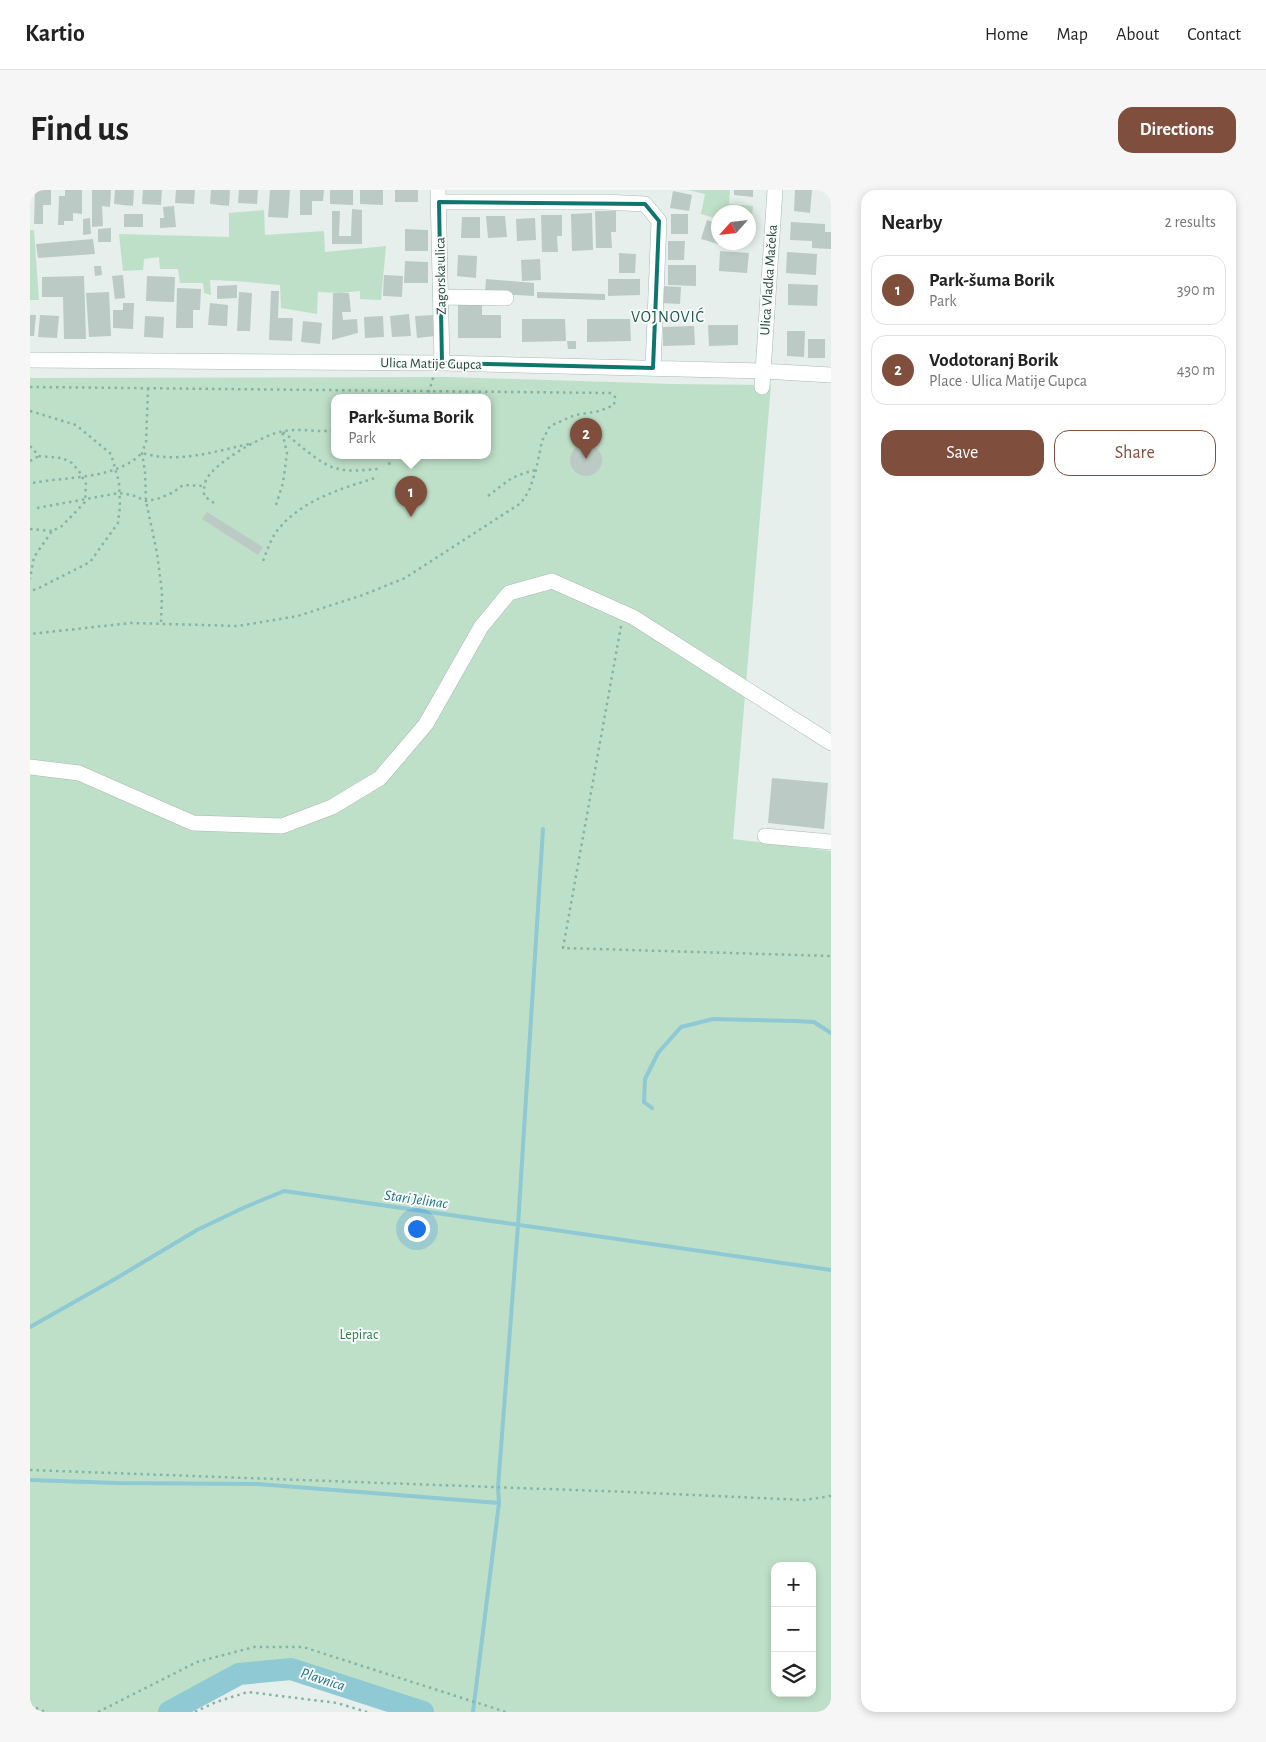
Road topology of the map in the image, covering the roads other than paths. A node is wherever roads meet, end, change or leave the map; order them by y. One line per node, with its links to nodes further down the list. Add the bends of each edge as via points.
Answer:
1 (775, 190): 8 (street, Ulica Vladka Mačeka)
2 (438, 196): 3 (street, Zagorska ulica); 7 (street, via 645,204 659,221)
3 (440, 297): 4 (street); 6 (street, Zagorska ulica)
4 (506, 298)
5 (30, 360): 6 (street, Ulica Matije Gupca)
6 (439, 367): 7 (street, Ulica Matije Gupca)
7 (654, 368): 8 (street, Ulica Matije Gupca)
8 (762, 371): 9 (street, Ulica Matije Gupca); 10 (street, Ulica Vladka Mačeka)
9 (831, 375)
10 (762, 387)
11 (831, 743): 12 (street, via 633,617 552,581 509,593 481,627 426,724 380,778 332,808 282,826 193,823 79,773)
12 (30, 767)
13 (765, 836): 14 (street)
14 (831, 842)

